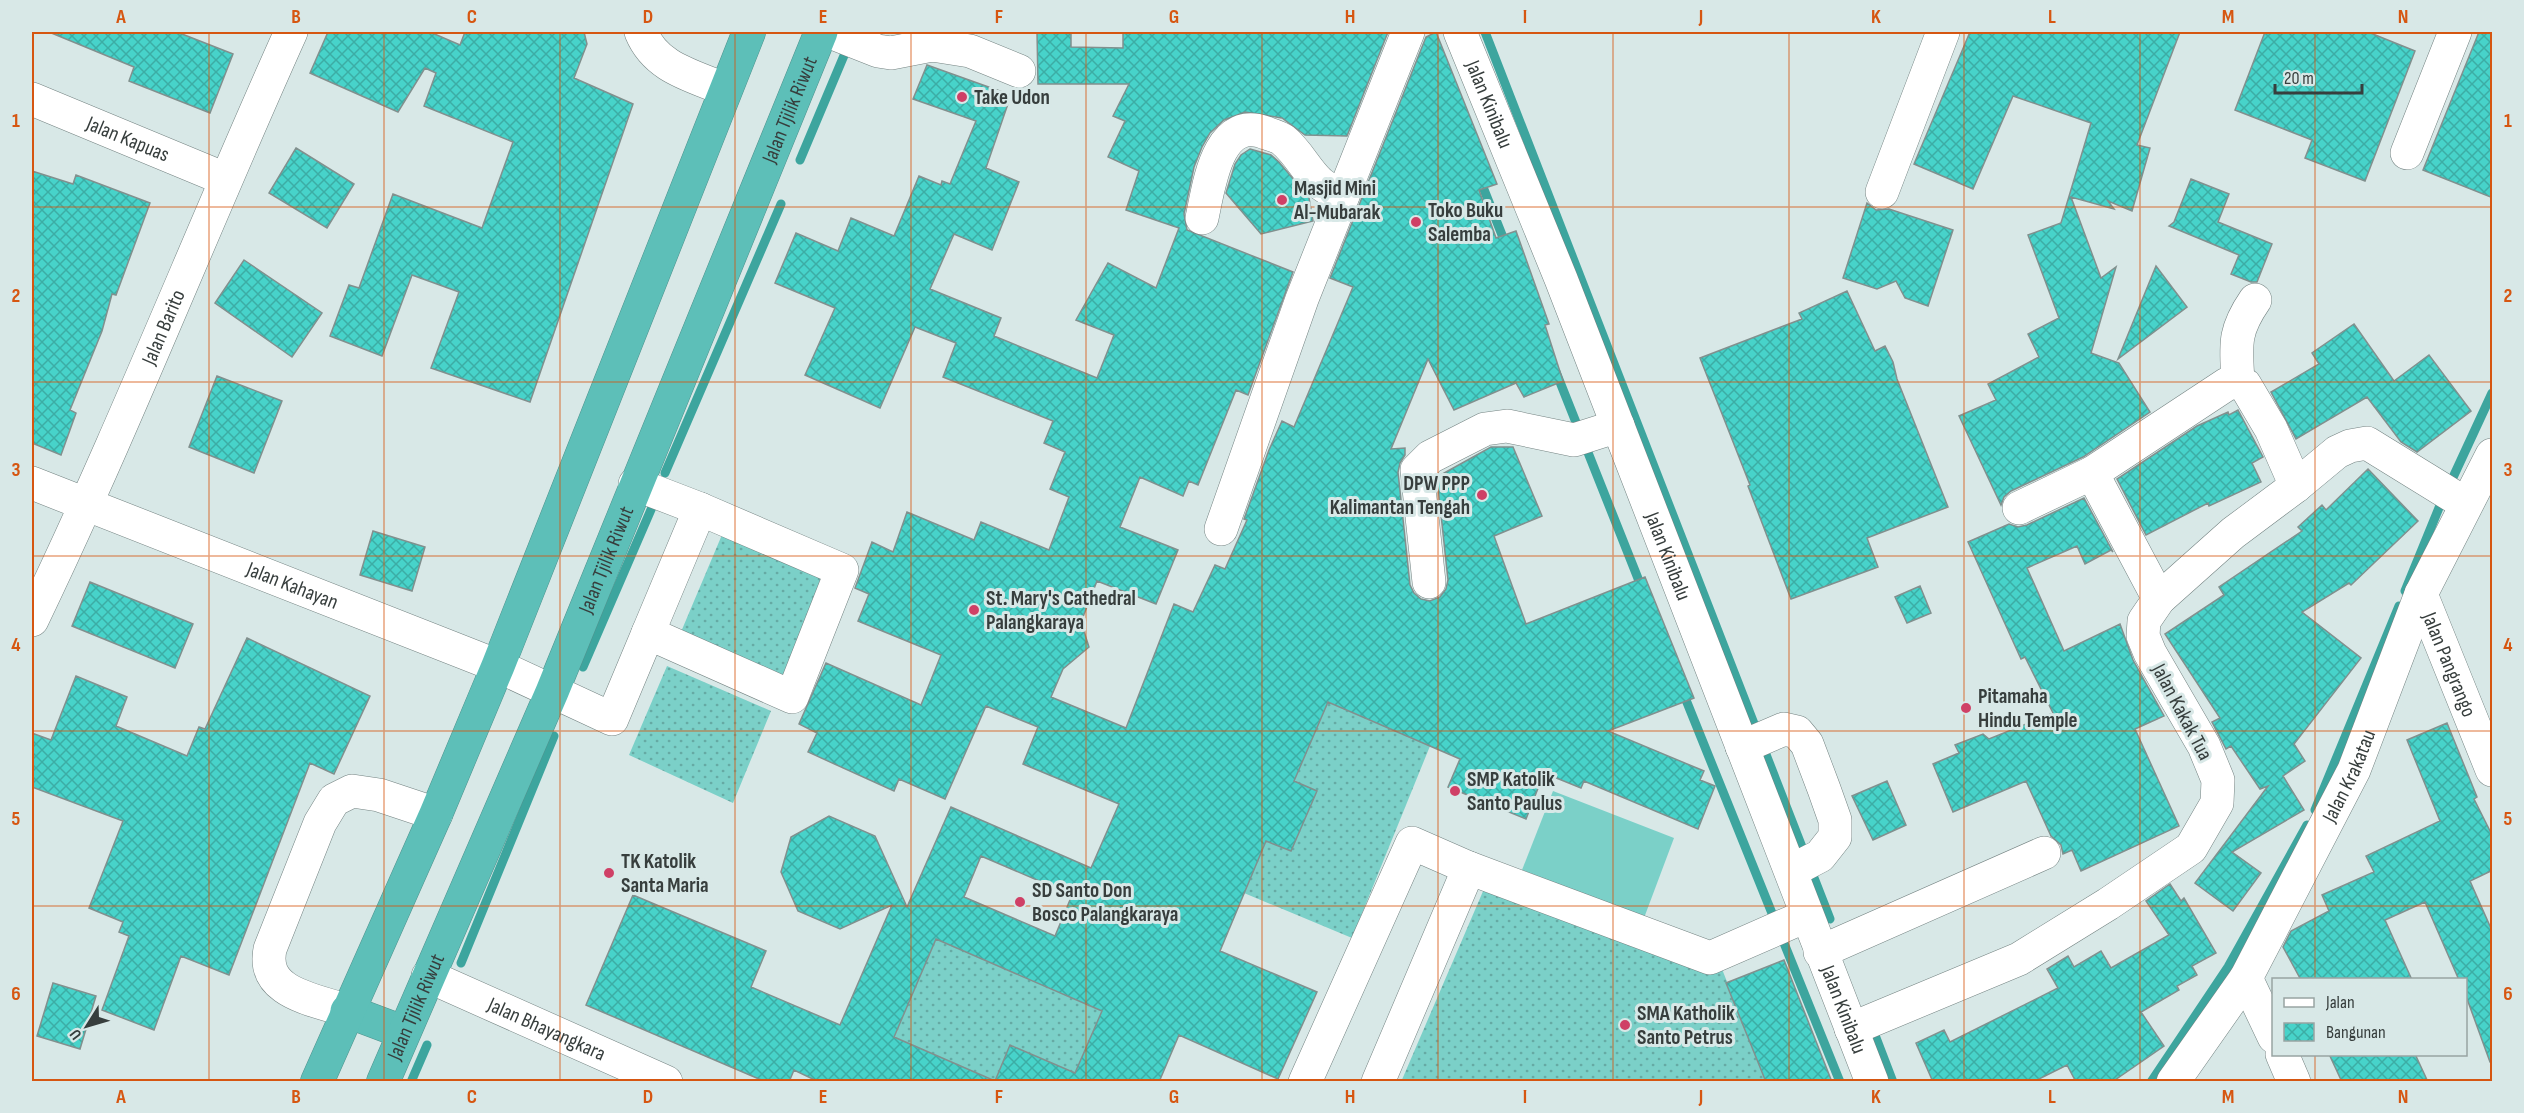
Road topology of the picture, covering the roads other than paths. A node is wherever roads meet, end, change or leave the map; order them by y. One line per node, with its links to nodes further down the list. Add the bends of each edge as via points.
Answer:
1 (291, 32): 14 (street, Jalan Barito)
2 (641, 32): 11 (street, via 663,63)
3 (749, 32): 11 (highway)
4 (821, 32): 24 (highway, Jalan Tjilik Riwut)
5 (830, 32): 10 (street, via 891,53 932,45 970,51)
6 (1408, 32): 16 (street)
7 (1460, 32): 20 (street, Jalan Kinibalu)
8 (1943, 32): 15 (street)
9 (2455, 32): 13 (street)
10 (1019, 71)
11 (724, 89): 36 (highway)
12 (32, 99): 14 (street, Jalan Kapuas)
13 (2407, 153)
14 (225, 179): 27 (street, Jalan Barito)
15 (1882, 192)
16 (1342, 197): 17 (street, via 1318,182 1282,139 1256,129 1233,136 1221,149); 30 (street)
17 (1202, 218)
18 (2255, 300): 19 (street, via 2240,322 2236,342)
19 (2238, 382): 22 (street, via 2194,403); 25 (street, via 2245,385 2271,429)
20 (1618, 426): 31 (street, via 1574,440 1507,426 1485,429 1430,457 1417,470); 38 (street, Jalan Kinibalu)
21 (2493, 455): 26 (street, Jalan Krakatau)
22 (2092, 473): 28 (street); 33 (street)
23 (32, 483): 27 (street, Jalan Kahayan)
24 (635, 484): 29 (street); 37 (highway, Jalan Tjilik Riwut)
25 (2296, 486): 26 (street, Jalan Kakak Tua, via 2337,452 2367,443); 33 (street, Jalan Kakak Tua, via 2233,533)
26 (2451, 494): 32 (street, Jalan Krakatau)
27 (87, 507): 34 (street, Jalan Barito); 36 (street, Jalan Kahayan)
28 (2019, 508)
29 (700, 509): 35 (street); 35 (street, via 842,570 792,697)
30 (1221, 529)
31 (1429, 582)
32 (2421, 594): 39 (street, Jalan Pangrango); 47 (street, Jalan Krakatau, via 2354,770)
33 (2159, 599): 49 (street, Jalan Kakak Tua, via 2144,621 2143,636 2204,746 2218,780 2217,803 2191,848 2019,959)
34 (32, 620)
35 (648, 633): 37 (street, Jalan Kahayan, via 612,719)
36 (498, 666): 37 (street, Jalan Kahayan); 40 (highway)
37 (552, 692): 46 (highway, Jalan Tjilik Riwut)
38 (1742, 747): 43 (street, Jalan Kinibalu); 43 (street, via 1784,729 1797,732 1807,744 1835,820 1835,837 1820,856)
39 (2493, 770)
40 (436, 814): 48 (highway); 48 (street, via 380,795 352,791 334,800 320,823 267,961 270,973 291,992)
41 (2044, 853): 45 (street)
42 (1469, 868): 44 (street, via 1710,958); 56 (street, via 1412,843); 57 (street)
43 (1791, 871): 44 (street, Jalan Kinibalu)
44 (1806, 916): 45 (street, Jalan Kinibalu)
45 (1820, 952): 49 (street, Jalan Kinibalu)
46 (428, 976): 50 (highway, Jalan Tjilik Riwut); 55 (street, Jalan Bhayangkara)
47 (2246, 978): 51 (street); 59 (street, Jalan Krakatau)
48 (347, 1011): 50 (highway); 53 (highway)
49 (1851, 1029): 58 (street, Jalan Kinibalu)
50 (403, 1032): 54 (highway, Jalan Tjilik Riwut)
51 (2272, 1033)
52 (2283, 1056): 60 (street)
53 (317, 1082)
54 (382, 1082)
55 (666, 1082)
56 (1305, 1082)
57 (1378, 1082)
58 (1872, 1082)
59 (2173, 1082)
60 (2294, 1082)

